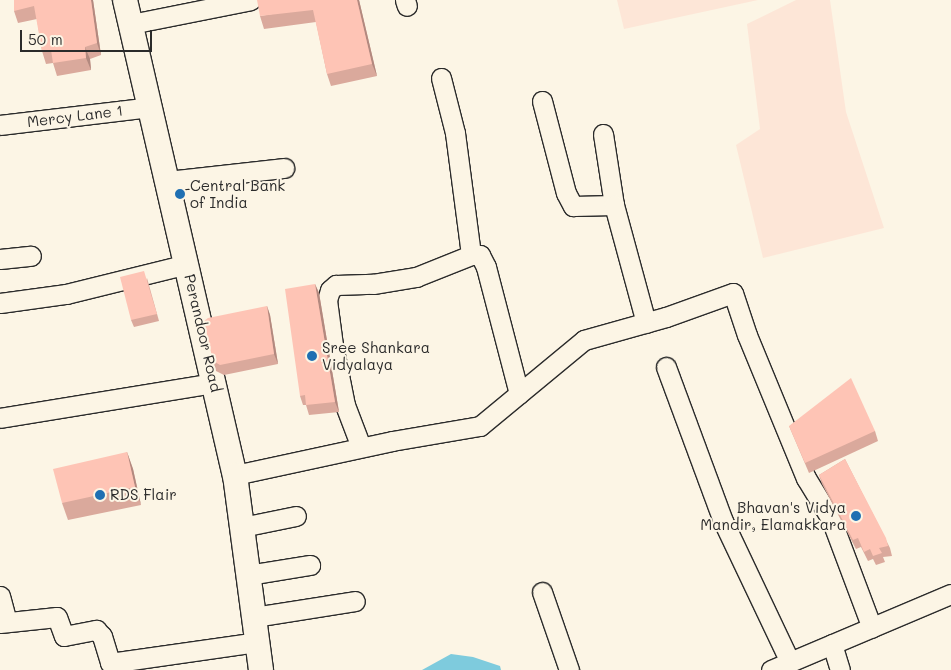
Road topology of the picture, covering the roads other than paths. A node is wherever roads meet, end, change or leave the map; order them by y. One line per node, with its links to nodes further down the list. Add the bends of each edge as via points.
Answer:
1 (125, 0): 3 (main road, Perandoor Road)
2 (251, 0): 3 (street)
3 (131, 24): 6 (main road, Perandoor Road)
4 (441, 78): 12 (street, via 455,132)
5 (542, 101): 11 (street, via 566,193 573,206)
6 (151, 107): 7 (street, Mercy Lane 1); 10 (main road, Perandoor Road)
7 (0, 125)
8 (603, 134): 11 (street)
9 (284, 168): 10 (street)
10 (168, 181): 15 (main road, Perandoor Road)
11 (614, 205): 17 (street)
12 (471, 255): 20 (street, via 480,255 486,268); 22 (street, via 416,277 373,284 336,285 330,290 327,300 344,405)
13 (31, 256): 14 (street)
14 (0, 259)
15 (187, 264): 16 (street, via 66,294); 19 (main road, Perandoor Road)
16 (0, 303)
17 (646, 322): 20 (street, via 584,340); 34 (street, via 733,293 806,478 831,519)
18 (666, 367): 37 (street, via 723,521)
19 (214, 383): 21 (street); 23 (main road, Perandoor Road)
20 (519, 394): 22 (street, via 480,426)
21 (0, 418)
22 (361, 447): 23 (street)
23 (235, 475): 25 (main road, Perandoor Road)
24 (296, 516): 25 (street)
25 (242, 527): 27 (main road, Perandoor Road)
26 (310, 565): 27 (street)
27 (248, 575): 32 (main road, Perandoor Road)
28 (542, 592): 39 (street)
29 (951, 594): 34 (street)
30 (0, 596): 33 (street)
31 (355, 601): 32 (street)
32 (254, 617): 35 (main road, Perandoor Road)
33 (4, 623): 35 (street, via 57,617 64,636 96,630 102,636 110,663)
34 (872, 628): 36 (street)
35 (257, 642): 38 (main road, Perandoor Road)
36 (832, 644): 37 (street); 41 (street)
37 (790, 662): 40 (street)
38 (261, 670)
39 (569, 670)
40 (772, 670)
41 (840, 670)

